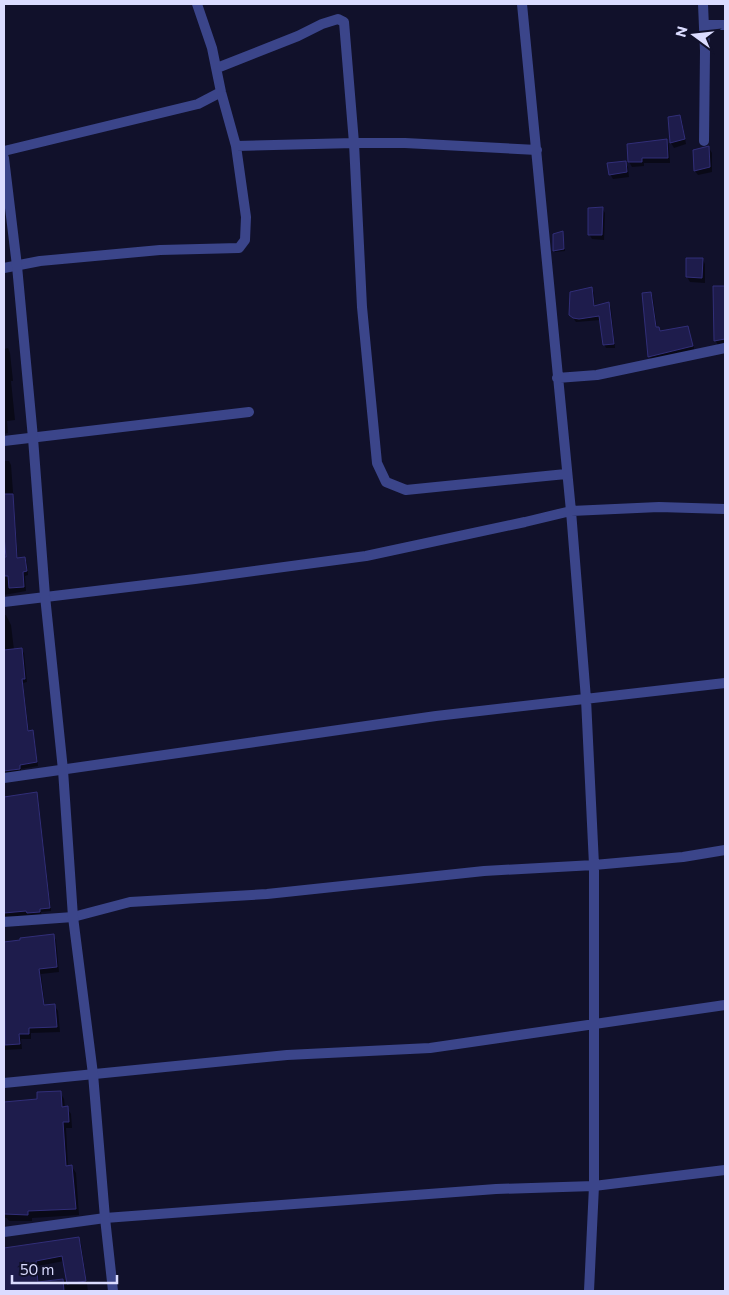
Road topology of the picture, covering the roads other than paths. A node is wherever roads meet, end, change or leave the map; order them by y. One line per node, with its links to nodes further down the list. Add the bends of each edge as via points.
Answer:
1 (197, 4): 6 (street)
2 (522, 4): 11 (street)
3 (703, 4): 4 (street)
4 (704, 24): 5 (street); 8 (street)
5 (725, 25)
6 (216, 68): 7 (street); 9 (street, via 322,24 338,19 344,22)
7 (221, 92): 10 (street); 12 (street, via 198,104)
8 (704, 141)
9 (354, 143): 10 (street); 11 (street); 21 (street, via 362,307 377,463 386,482 406,490)
10 (236, 146): 14 (street, via 246,217 245,240 239,248 160,250)
11 (537, 150): 17 (street)
12 (4, 151)
13 (4, 158): 14 (street)
14 (17, 266): 15 (street); 19 (street)
15 (4, 268)
16 (725, 348): 17 (street, via 598,375)
17 (557, 378): 21 (street)
18 (249, 412): 19 (street)
19 (33, 438): 20 (street); 24 (street)
20 (4, 442)
21 (566, 474): 23 (street)
22 (725, 509): 23 (street, via 659,507)
23 (570, 511): 24 (street, via 366,556); 27 (street)
24 (45, 596): 25 (street); 28 (street)
25 (4, 602)
26 (725, 683): 27 (street)
27 (586, 699): 28 (street, via 417,719); 31 (street)
28 (63, 770): 29 (street); 32 (street)
29 (4, 778)
30 (725, 850): 31 (street)
31 (594, 865): 32 (street, via 484,871 267,894 130,902); 35 (street)
32 (73, 917): 33 (street); 36 (street)
33 (4, 922)
34 (725, 1005): 35 (street)
35 (593, 1026): 36 (street, via 430,1048 287,1056); 39 (street)
36 (93, 1074): 37 (street); 40 (street)
37 (4, 1083)
38 (725, 1170): 39 (street)
39 (594, 1186): 40 (street, via 496,1188); 43 (street)
40 (105, 1218): 41 (street); 42 (street)
41 (4, 1232)
42 (113, 1291)
43 (589, 1291)

